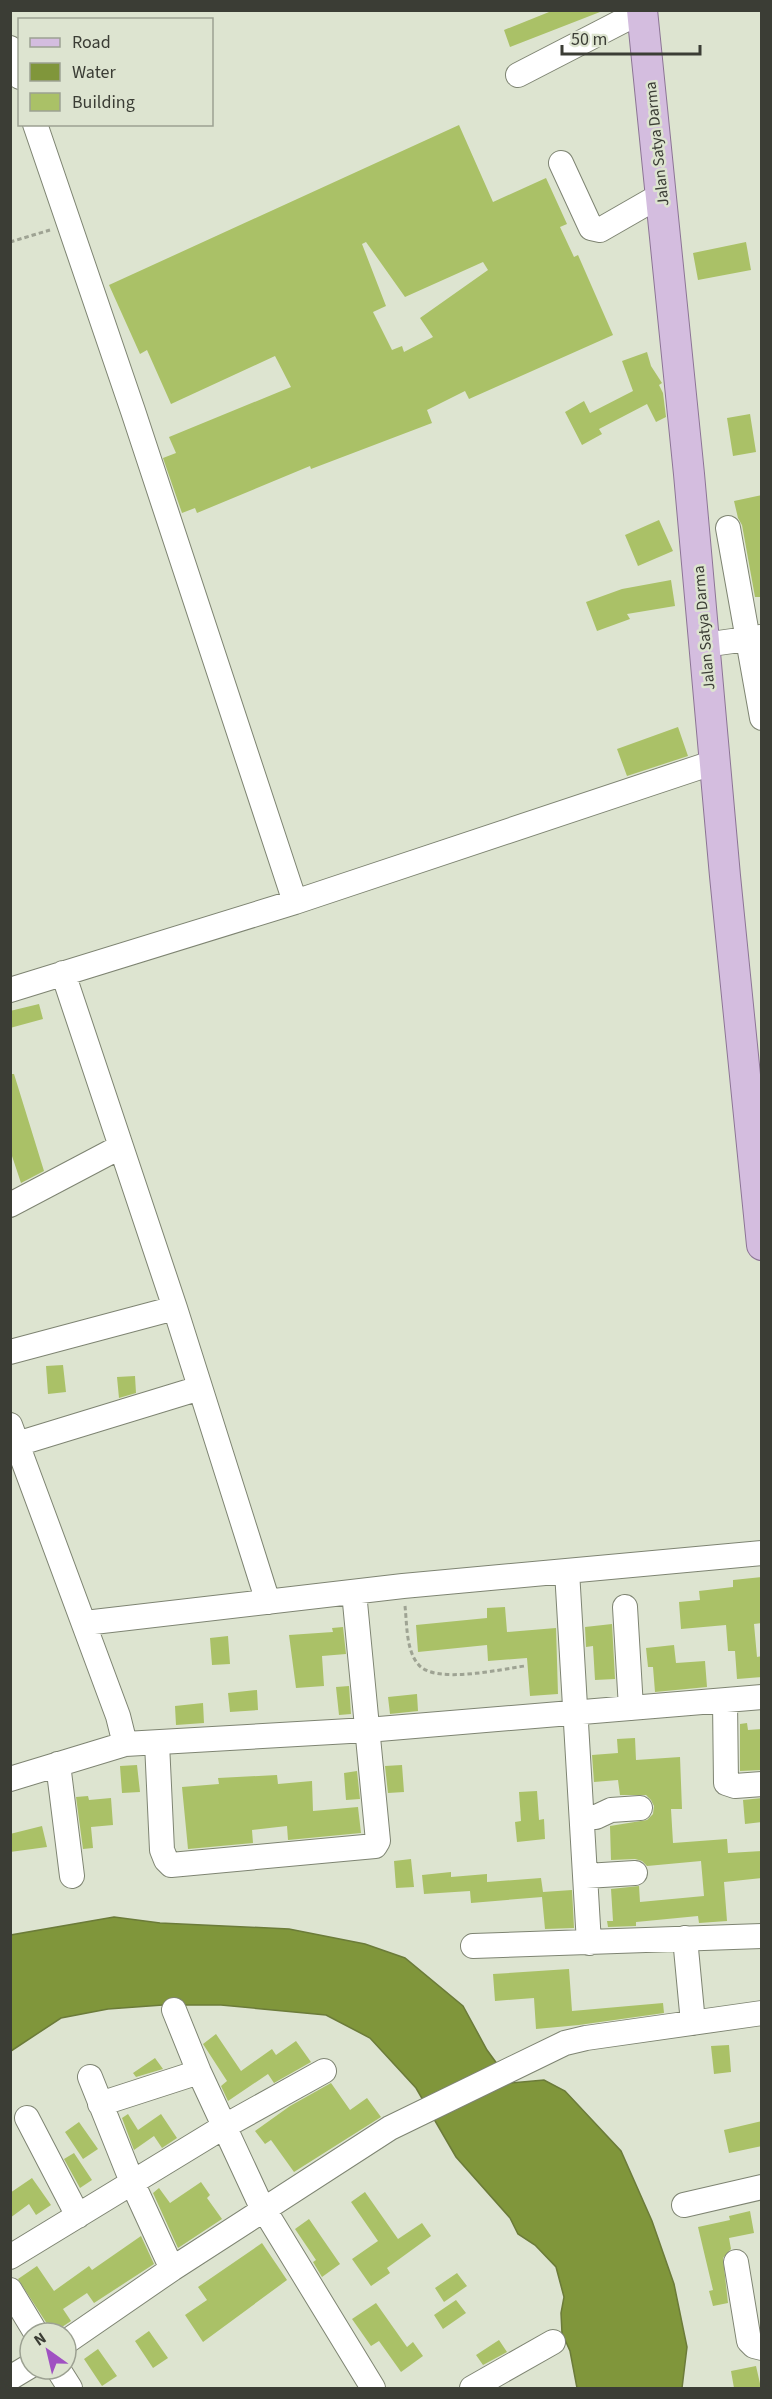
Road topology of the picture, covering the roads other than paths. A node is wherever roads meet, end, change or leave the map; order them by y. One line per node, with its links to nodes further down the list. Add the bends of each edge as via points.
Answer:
1 (642, 11): 4 (street); 7 (main road, Jalan Satya Darma)
2 (10, 48): 3 (street)
3 (18, 70)
4 (518, 75)
5 (36, 126): 13 (street)
6 (561, 163): 7 (street, via 595,231)
7 (661, 195): 10 (main road, Jalan Satya Darma)
8 (728, 528): 9 (street)
9 (754, 639): 10 (street); 11 (street)
10 (704, 645): 12 (main road, Jalan Satya Darma)
11 (762, 718)
12 (715, 762): 13 (street); 18 (main road, Jalan Satya Darma)
13 (295, 902): 14 (street)
14 (63, 973): 15 (street); 16 (street)
15 (10, 990)
16 (120, 1147): 17 (street); 19 (street)
17 (10, 1205)
18 (762, 1245)
19 (175, 1308): 20 (street); 21 (street)
20 (10, 1352)
21 (200, 1388): 22 (street); 26 (street)
22 (14, 1435): 28 (street)
23 (762, 1552): 24 (street)
24 (567, 1571): 25 (street); 32 (street)
25 (354, 1592): 26 (street); 33 (street)
26 (268, 1602): 28 (street)
27 (625, 1607): 31 (street)
28 (85, 1623): 35 (street)
29 (762, 1697): 30 (street)
30 (725, 1701): 31 (street); 38 (street, via 726,1783)
31 (631, 1708): 32 (street)
32 (575, 1713): 33 (street); 40 (street)
33 (367, 1730): 34 (street); 34 (street, via 378,1840 375,1846 171,1865 162,1850)
34 (157, 1743): 35 (street)
35 (124, 1744): 36 (street)
36 (58, 1764): 37 (street); 42 (street)
37 (10, 1779)
38 (762, 1784)
39 (640, 1808): 40 (street)
40 (582, 1817): 43 (street)
41 (635, 1873): 43 (street)
42 (72, 1876)
43 (586, 1876): 46 (street)
44 (762, 1936): 45 (street)
45 (685, 1938): 46 (street); 50 (street)
46 (589, 1943): 47 (street)
47 (473, 1946)
48 (174, 2010): 52 (street)
49 (762, 2013): 50 (street)
50 (693, 2023): 60 (street, via 565,2043 390,2128)
51 (324, 2071): 56 (street)
52 (199, 2072): 54 (street); 56 (street)
53 (90, 2077): 54 (street)
54 (100, 2104): 57 (street)
55 (27, 2118): 61 (street)
56 (225, 2126): 57 (street); 60 (street)
57 (132, 2182): 61 (street); 64 (street)
58 (762, 2187): 59 (street)
59 (684, 2205)
60 (264, 2211): 64 (street); 70 (street)
61 (78, 2216): 62 (street)
62 (10, 2257)
63 (736, 2262): 69 (street, via 749,2341)
64 (172, 2269): 67 (street)
65 (10, 2290): 66 (street)
66 (29, 2321)
67 (78, 2334)
68 (553, 2342): 71 (street)
69 (762, 2348)
70 (373, 2388)
71 (472, 2388)

